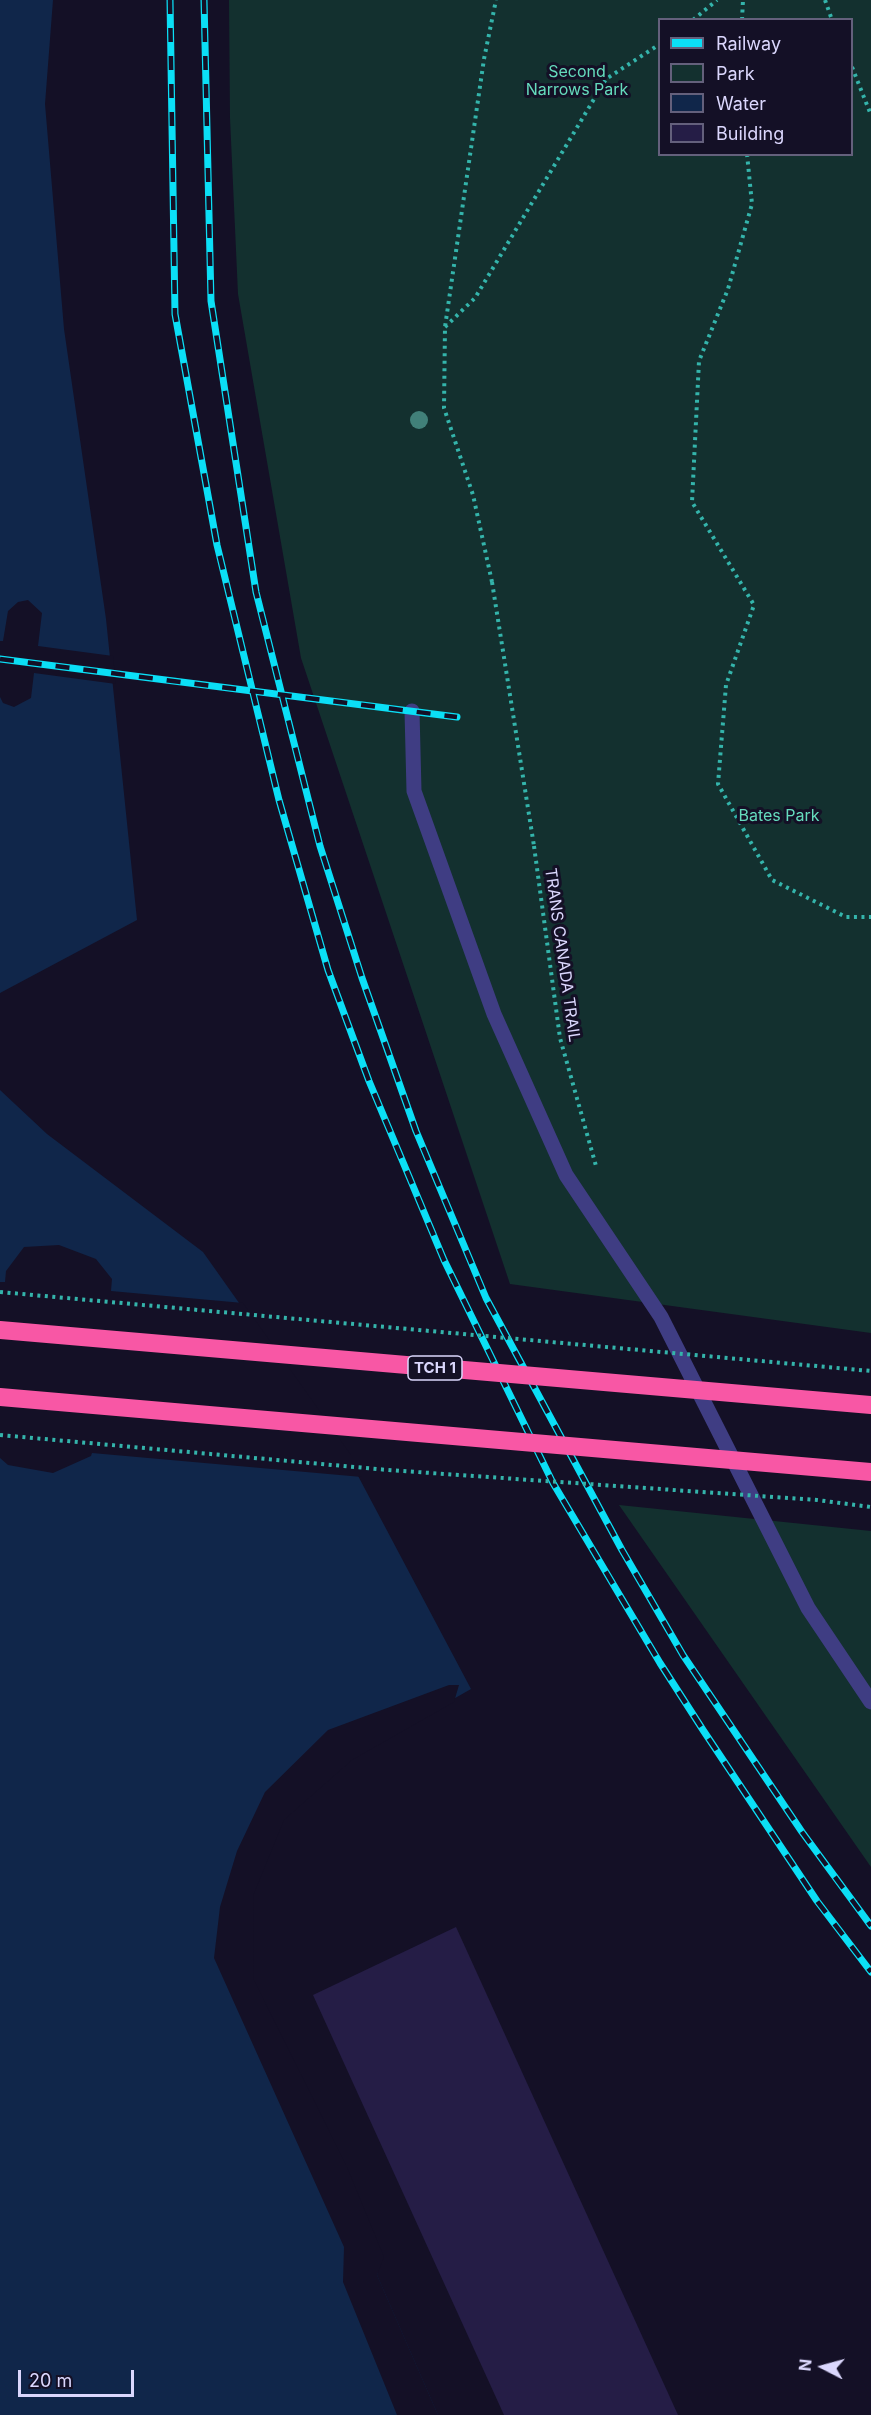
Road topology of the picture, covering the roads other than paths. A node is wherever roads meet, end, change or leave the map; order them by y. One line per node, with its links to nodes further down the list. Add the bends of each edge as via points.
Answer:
1 (412, 711): 6 (lane, via 414,791 494,1014 566,1175 661,1317 808,1608)
2 (0, 1330): 4 (highway, TCH 1, bridge)
3 (0, 1397): 5 (highway, bridge)
4 (871, 1405)
5 (871, 1472)
6 (871, 1702)

